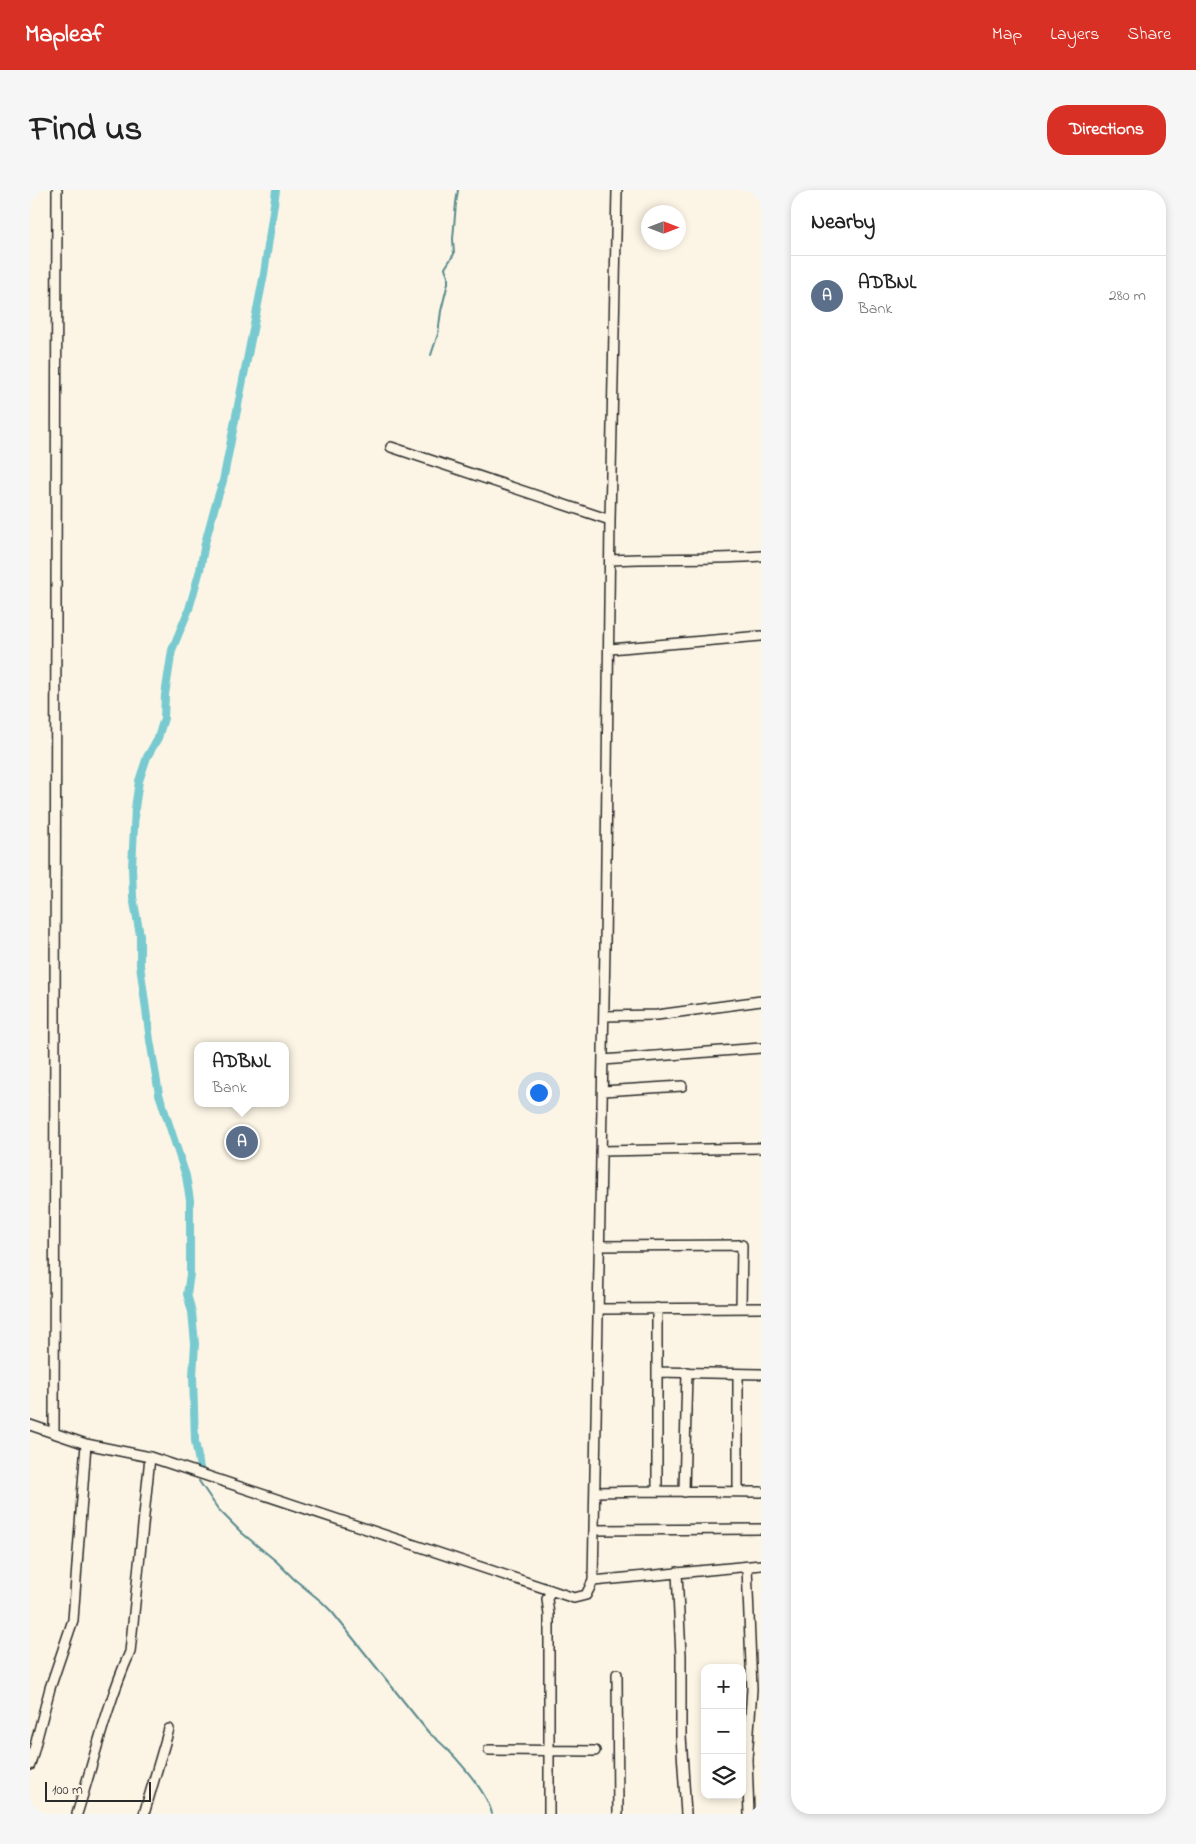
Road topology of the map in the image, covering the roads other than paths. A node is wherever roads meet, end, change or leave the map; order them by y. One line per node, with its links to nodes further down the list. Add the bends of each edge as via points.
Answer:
1 (57, 190): 27 (street)
2 (616, 190): 4 (street)
3 (391, 447): 4 (street)
4 (610, 520): 6 (street)
5 (761, 556): 6 (street)
6 (610, 560): 8 (street)
7 (761, 636): 8 (street)
8 (610, 649): 10 (street)
9 (761, 1001): 10 (street, via 658,1015)
10 (604, 1016): 12 (street)
11 (761, 1048): 12 (street)
12 (603, 1060): 14 (street)
13 (682, 1086): 14 (street)
14 (603, 1091): 16 (street)
15 (761, 1148): 16 (street)
16 (602, 1150): 17 (street)
17 (600, 1246): 19 (street, via 742,1246); 21 (street)
18 (657, 1308): 19 (street); 21 (street); 22 (street)
19 (741, 1308): 20 (street)
20 (761, 1308)
21 (598, 1309): 31 (street)
22 (657, 1372): 23 (street); 30 (street)
23 (687, 1372): 24 (street); 32 (street)
24 (738, 1374): 25 (street); 33 (street)
25 (761, 1374)
26 (30, 1425): 27 (street)
27 (54, 1433): 28 (street)
28 (86, 1444): 29 (street); 47 (street, via 73,1620 50,1688)
29 (150, 1457): 41 (street); 48 (street, via 130,1652 116,1685)
30 (657, 1491): 31 (street); 32 (street)
31 (595, 1492): 35 (street)
32 (684, 1492): 33 (street)
33 (738, 1492): 34 (street)
34 (761, 1492)
35 (594, 1530): 36 (street); 40 (street)
36 (761, 1530)
37 (761, 1565): 38 (street)
38 (746, 1567): 39 (street); 53 (street, via 752,1689 747,1759)
39 (677, 1572): 40 (street); 52 (street)
40 (593, 1580): 41 (street, via 586,1595 574,1598)
41 (551, 1590): 45 (street, via 547,1598)
42 (617, 1674): 51 (street)
43 (169, 1729): 49 (street)
44 (489, 1750): 45 (street)
45 (549, 1751): 46 (street); 50 (street)
46 (596, 1751)
47 (30, 1765)
48 (77, 1814)
49 (144, 1814)
50 (549, 1814)
51 (618, 1814)
52 (686, 1814)
53 (749, 1814)

